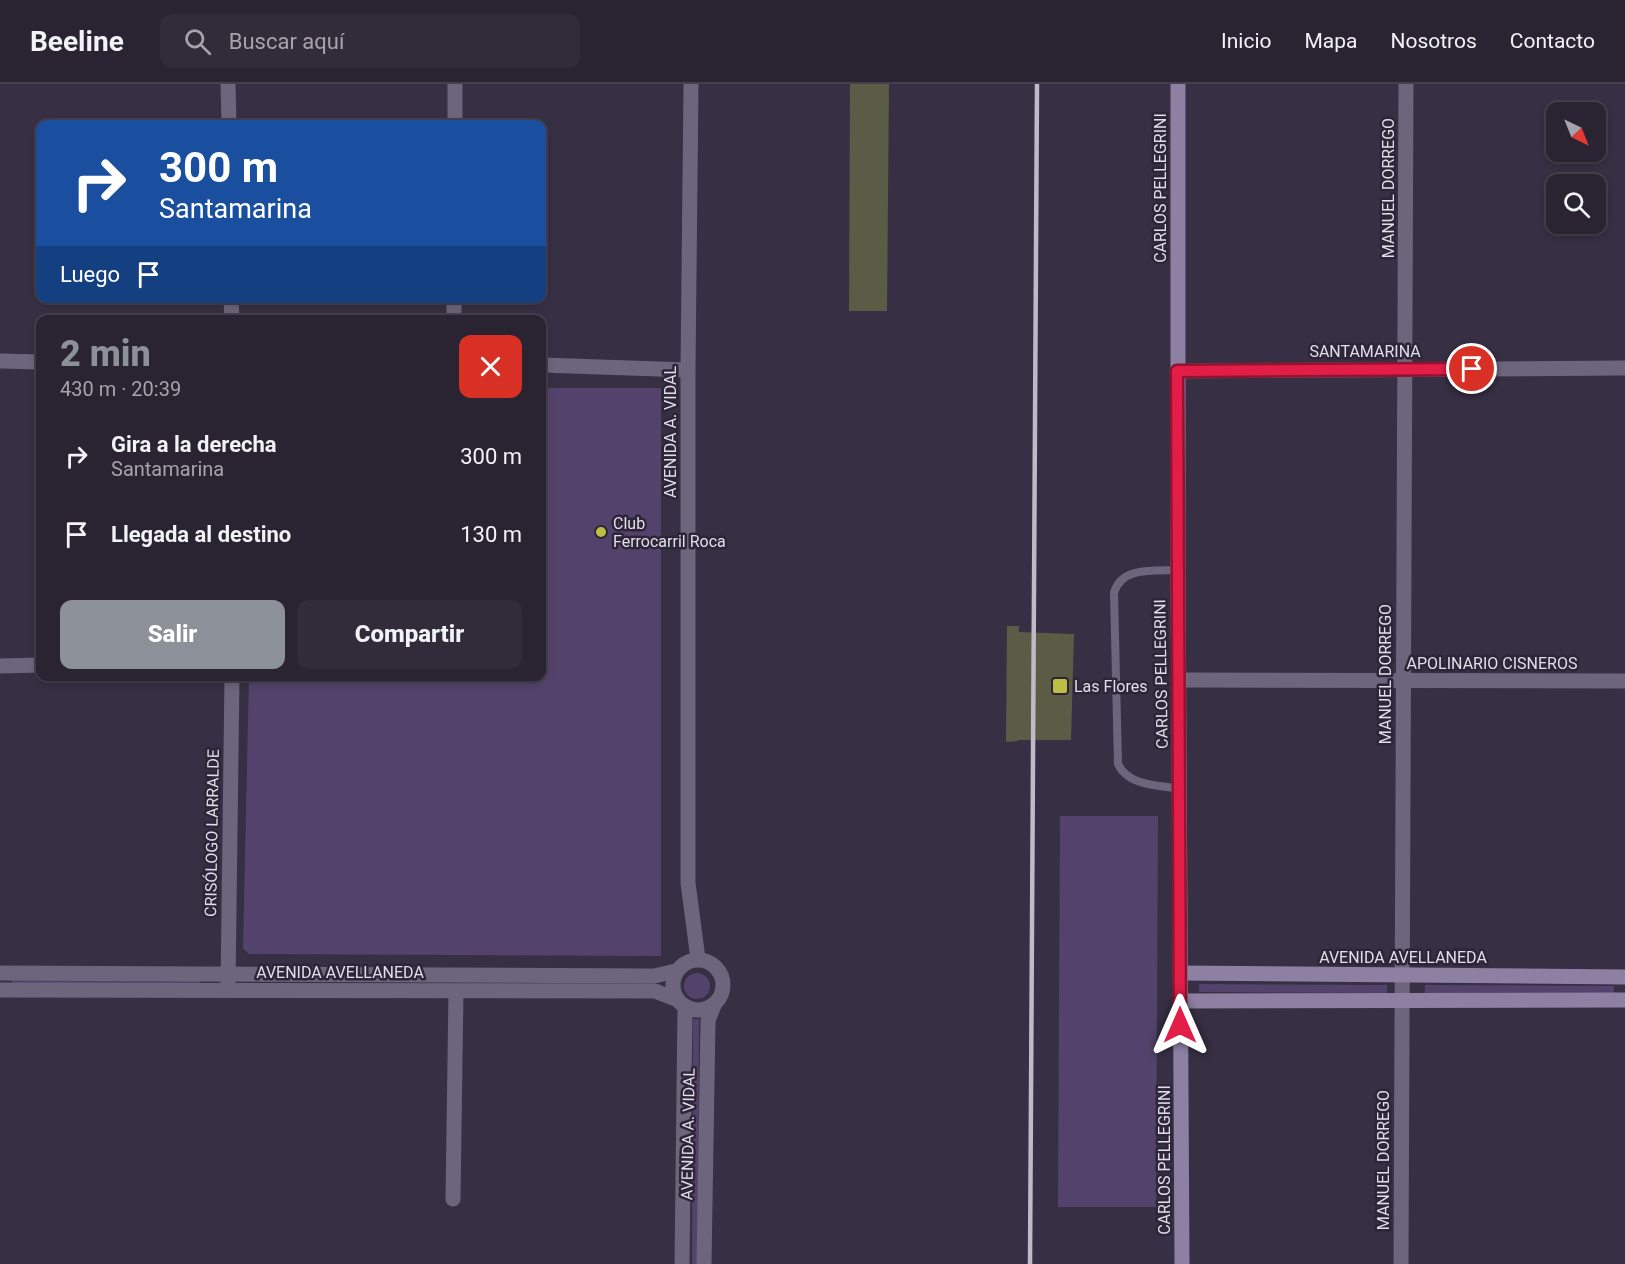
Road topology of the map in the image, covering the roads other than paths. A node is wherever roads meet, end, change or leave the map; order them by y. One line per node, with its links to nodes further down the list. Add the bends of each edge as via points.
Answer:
1 (228, 84): 6 (street)
2 (455, 84): 7 (street)
3 (691, 84): 13 (street, AVENIDA A. VIDAL)
4 (1178, 84): 14 (main road, CARLOS PELLEGRINI)
5 (1406, 84): 12 (street, MANUEL DORREGO)
6 (229, 120)
7 (455, 120)
8 (0, 361): 9 (street)
9 (36, 362)
10 (546, 365): 13 (street)
11 (1625, 368): 12 (street, SANTAMARINA)
12 (1406, 369): 14 (street, SANTAMARINA); 20 (street, MANUEL DORREGO)
13 (688, 370): 23 (street, AVENIDA A. VIDAL, via 688,883)
14 (1177, 371): 15 (main road, CARLOS PELLEGRINI)
15 (1178, 570): 18 (main road, CARLOS PELLEGRINI); 22 (lane, via 1132,573 1123,577 1114,593 1118,764 1132,780)
16 (36, 665): 17 (street)
17 (0, 666)
18 (1179, 680): 20 (street, APOLINARIO CISNEROS); 22 (main road, CARLOS PELLEGRINI)
19 (232, 681): 27 (street, CRISÓLOGO LARRALDE)
20 (1403, 681): 21 (street, APOLINARIO CISNEROS); 28 (street, MANUEL DORREGO)
21 (1625, 681)
22 (1179, 789): 26 (main road, CARLOS PELLEGRINI)
23 (698, 959): 24 (street); 37 (street, via 713,964 722,976 723,992)
24 (676, 971): 30 (street, AVENIDA AVELLANEDA, via 654,976); 36 (street, via 673,986)
25 (0, 973): 27 (street, AVENIDA AVELLANEDA)
26 (1180, 973): 28 (main road, AVENIDA AVELLANEDA); 35 (main road, CARLOS PELLEGRINI)
27 (228, 974): 30 (street, AVENIDA AVELLANEDA); 32 (street, CRISÓLOGO LARRALDE)
28 (1402, 975): 29 (main road, AVENIDA AVELLANEDA); 33 (street, MANUEL DORREGO)
29 (1625, 976)
30 (455, 983): 32 (street, AVENIDA AVELLANEDA); 36 (street, AVENIDA AVELLANEDA, via 655,990); 38 (street)
31 (0, 990): 32 (street, AVENIDA AVELLANEDA)
32 (228, 990)
33 (1402, 1000): 34 (main road); 35 (main road); 42 (street, MANUEL DORREGO)
34 (1625, 1000)
35 (1180, 1001): 41 (main road, CARLOS PELLEGRINI)
36 (681, 1003): 37 (street, via 699,1010); 39 (street, AVENIDA A. VIDAL)
37 (714, 1005): 40 (street, AVENIDA A. VIDAL, via 708,1021)
38 (453, 1199)
39 (682, 1264)
40 (704, 1264)
41 (1182, 1264)
42 (1401, 1264)

